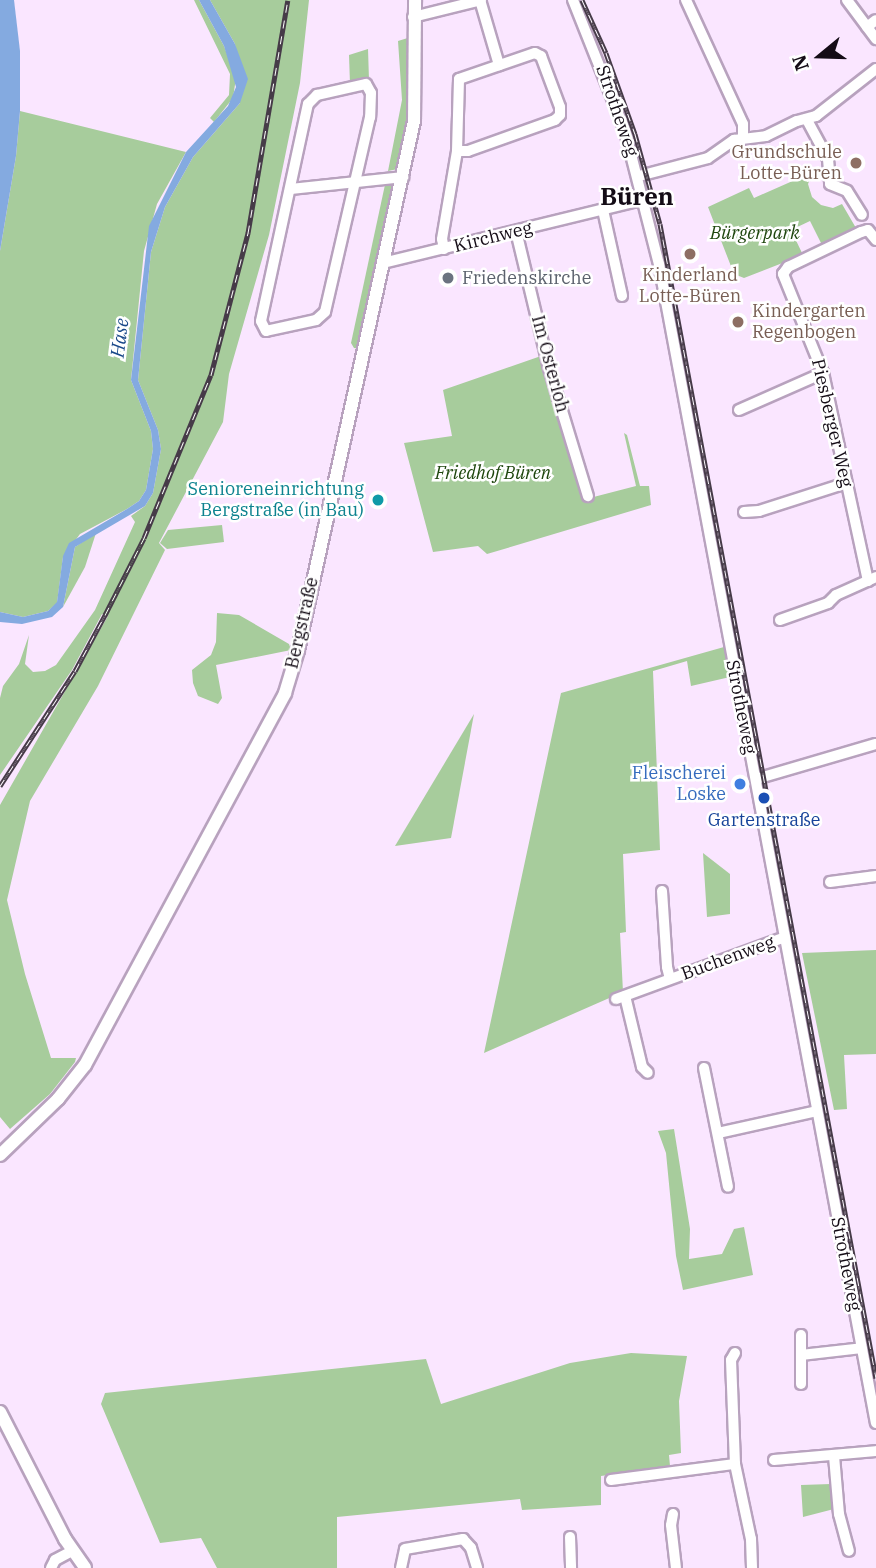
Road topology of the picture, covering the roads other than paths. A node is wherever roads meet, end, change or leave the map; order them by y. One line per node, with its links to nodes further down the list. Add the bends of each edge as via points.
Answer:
1 (412, 0): 6 (street, Bergstraße)
2 (480, 0): 6 (street); 10 (street)
3 (573, 0): 15 (street, Strotheweg, via 606,77)
4 (686, 0): 13 (street, via 743,124)
5 (847, 0): 8 (street)
6 (413, 17): 16 (street, Bergstraße, via 416,98)
7 (876, 20): 8 (street)
8 (867, 27): 9 (street)
9 (876, 39)
10 (499, 65): 14 (street, via 459,79); 14 (street, via 535,53 541,56 560,114 555,120)
11 (876, 69): 12 (street)
12 (807, 120): 13 (street, via 766,136); 21 (street, via 828,159 830,184 847,191)
13 (743, 137): 15 (street, via 708,158)
14 (457, 151): 24 (street)
15 (639, 176): 19 (street, Strotheweg)
16 (403, 177): 17 (street); 25 (street, Bergstraße)
17 (354, 181): 18 (street); 18 (street, via 371,106 366,84 312,99); 18 (street, via 322,317 271,332 261,321)
18 (291, 189)
19 (645, 199): 20 (street, Kirchweg); 35 (street, Strotheweg)
20 (603, 210): 22 (street, Kirchweg); 26 (street)
21 (862, 215)
22 (516, 231): 24 (street, Kirchweg); 30 (street, Im Osterloh, via 549,368)
23 (876, 240): 27 (street, Piesberger Weg, via 868,230 784,270)
24 (444, 248): 25 (street, Kirchweg)
25 (383, 263): 45 (street, Bergstraße, via 298,650 278,709 85,1065 58,1099)
26 (622, 296)
27 (823, 373): 28 (street); 29 (street, Piesberger Weg)
28 (739, 410)
29 (846, 483): 31 (street); 32 (street, Piesberger Weg)
30 (588, 496)
31 (744, 512)
32 (872, 579): 33 (street, via 828,603)
33 (780, 620)
34 (876, 744): 35 (street)
35 (755, 779): 39 (street, Strotheweg)
36 (876, 876): 37 (street)
37 (830, 882)
38 (662, 891): 40 (street, Buchenweg)
39 (785, 937): 40 (street, Buchenweg); 43 (street, Strotheweg)
40 (670, 979): 42 (street, Buchenweg, via 620,998 642,1067)
41 (704, 1068): 44 (street)
42 (648, 1073)
43 (817, 1111): 44 (street); 48 (street, Strotheweg)
44 (718, 1133): 46 (street)
45 (0, 1155)
46 (727, 1187)
47 (801, 1335): 50 (street)
48 (862, 1348): 50 (street); 52 (street, Strotheweg)
49 (735, 1353): 58 (street, via 731,1360)
50 (801, 1355): 51 (street)
51 (802, 1384)
52 (874, 1403): 54 (street, Strotheweg)
53 (1, 1415): 62 (street)
54 (876, 1423)
55 (876, 1451): 56 (street)
56 (834, 1456): 57 (street); 63 (street, via 839,1514)
57 (774, 1460)
58 (735, 1464): 59 (street); 70 (street, via 751,1539)
59 (611, 1480)
60 (673, 1514): 69 (street)
61 (570, 1537): 68 (street)
62 (72, 1550): 64 (street); 65 (street)
63 (849, 1551)
64 (51, 1568)
65 (85, 1568)
66 (401, 1568): 67 (street, via 405,1549 463,1539)
67 (477, 1568)
68 (570, 1568)
69 (676, 1568)
70 (752, 1568)

